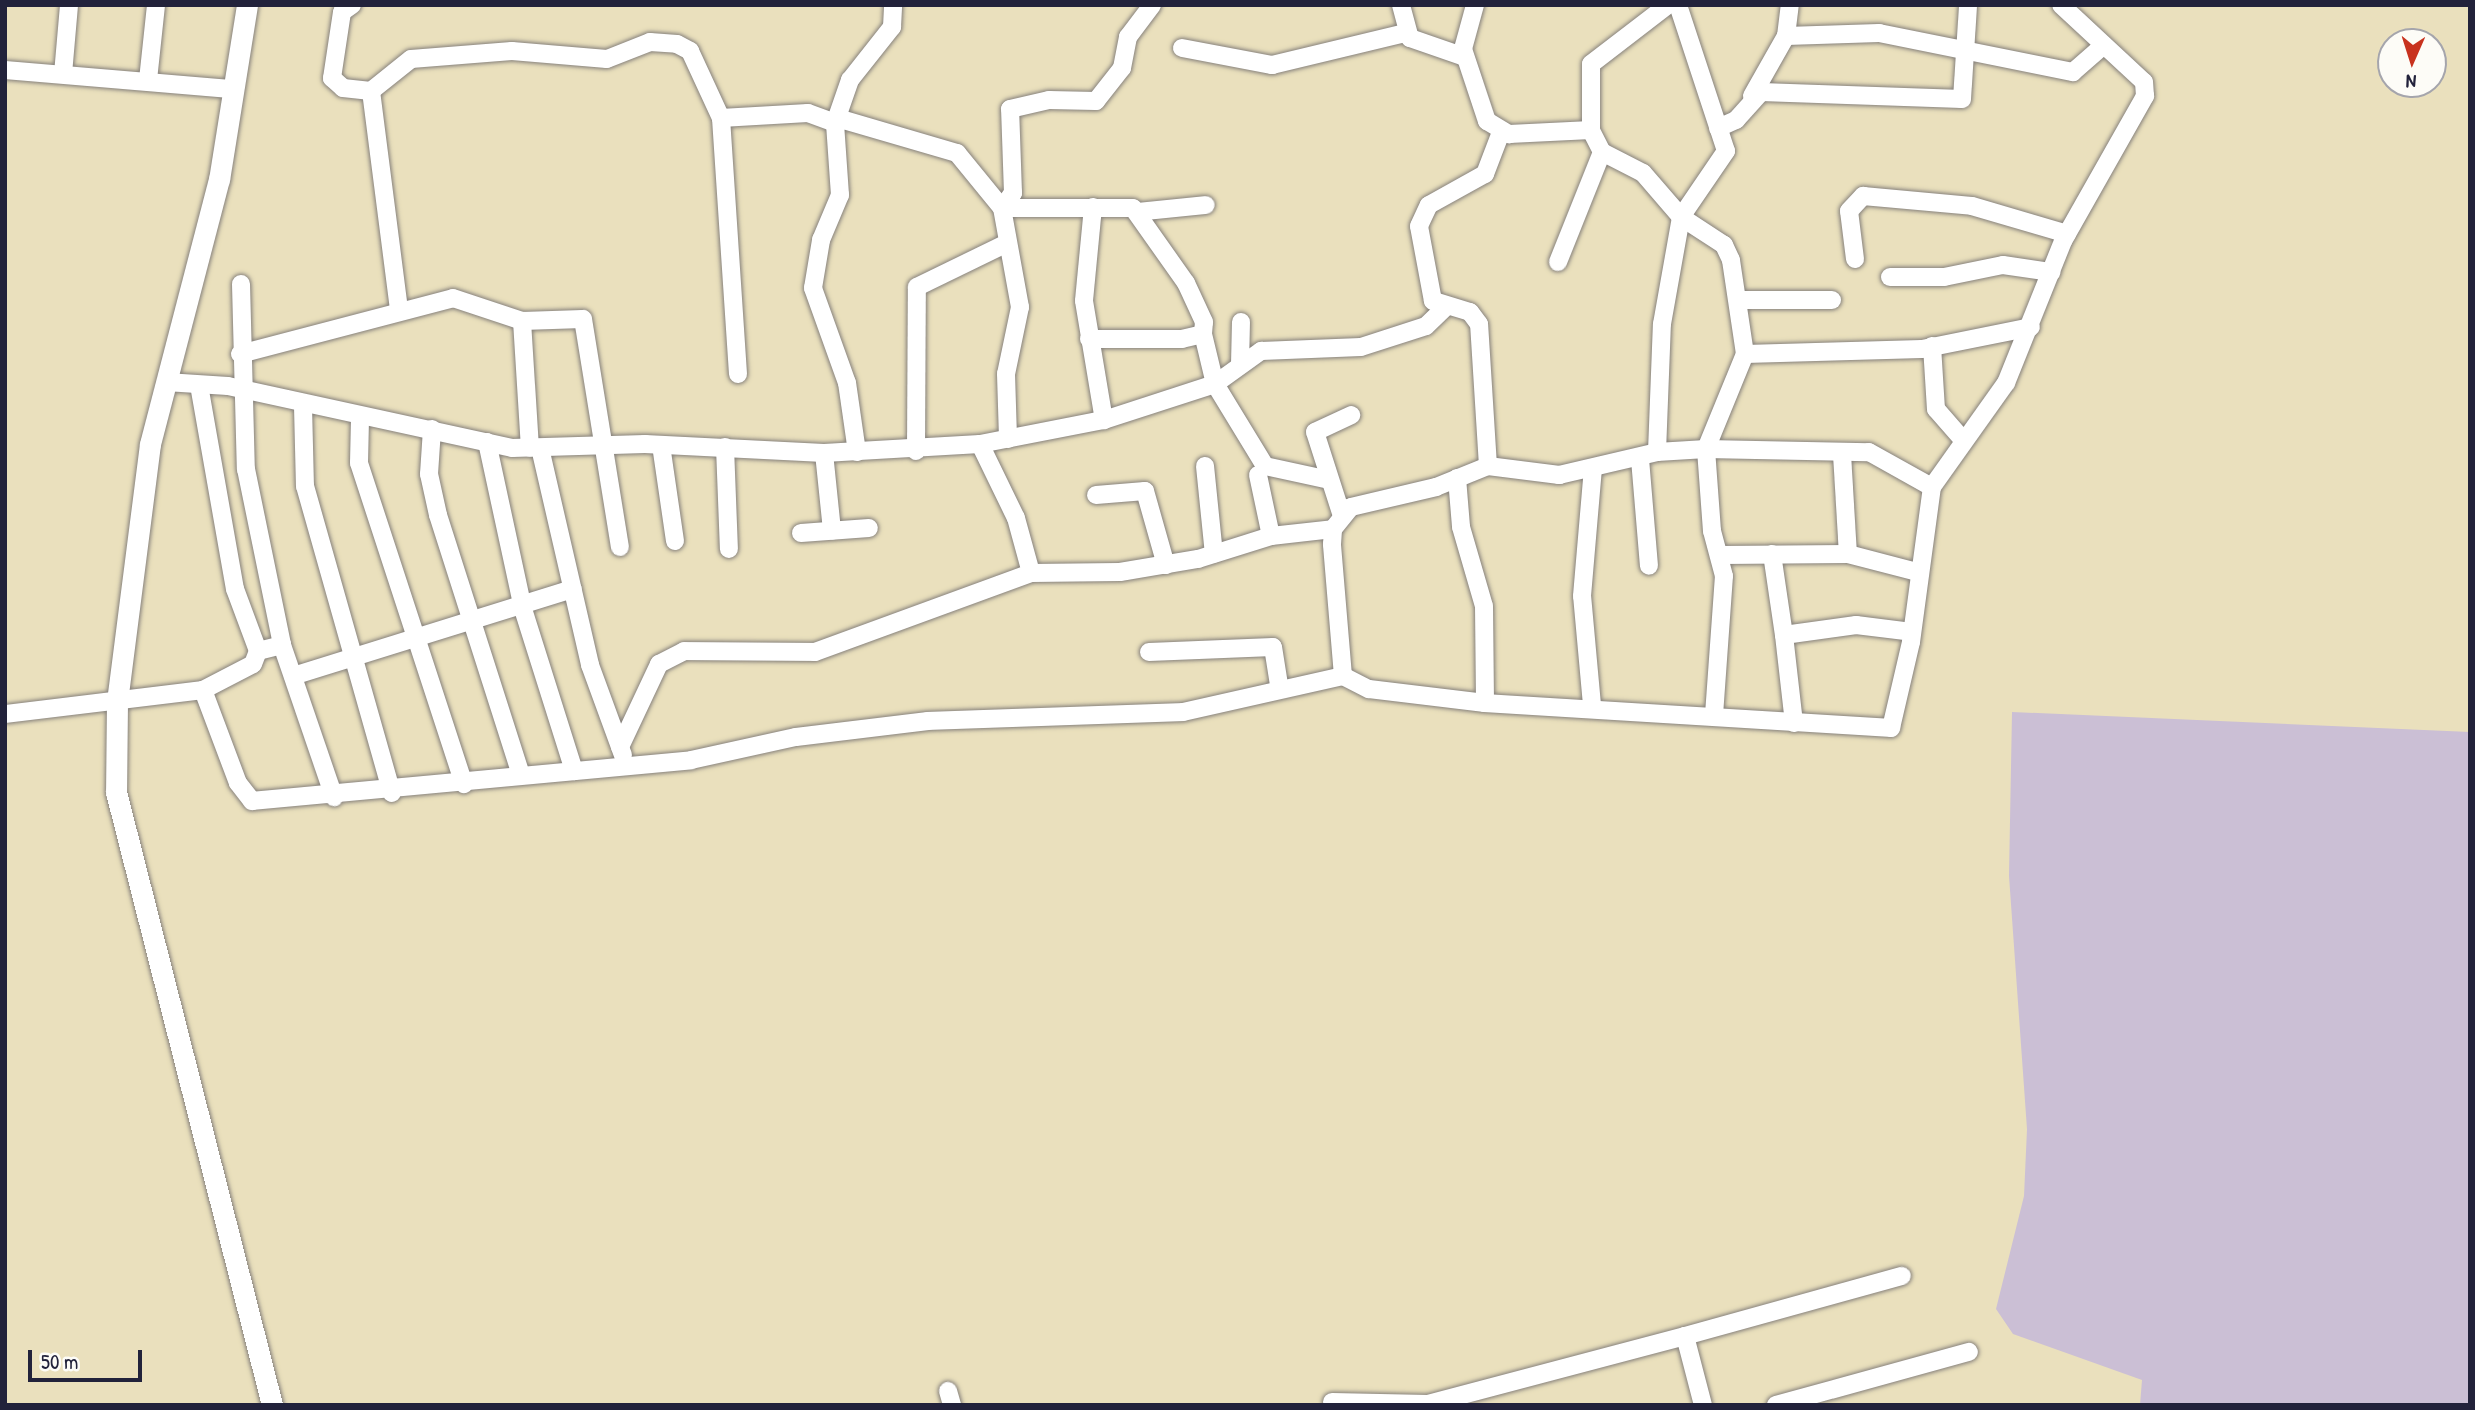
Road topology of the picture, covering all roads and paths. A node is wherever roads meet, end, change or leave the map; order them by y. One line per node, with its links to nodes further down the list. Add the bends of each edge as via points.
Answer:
1 (69, 5): 21 (street)
2 (156, 5): 22 (street)
3 (247, 5): 23 (street)
4 (352, 5): 24 (street, via 342,12 332,78 343,88)
5 (893, 5): 27 (street, via 891,27 850,80)
6 (1152, 5): 34 (street, via 1128,37 1122,68 1096,101 1049,100 1010,110 1013,193)
7 (1401, 5): 14 (street)
8 (1475, 5): 19 (street)
9 (1668, 5): 29 (street, via 1591,64)
10 (1678, 5): 28 (street)
11 (1790, 5): 15 (street)
12 (1968, 5): 18 (street)
13 (2061, 5): 16 (street)
14 (1405, 33): 17 (street, via 1272,65); 19 (street)
15 (1786, 36): 18 (street, via 1879,33); 25 (street)
16 (2104, 45): 18 (street, via 2073,72); 37 (street, via 2144,82 2145,96)
17 (1182, 48)
18 (1965, 49): 25 (street, via 1964,88 1953,103)
19 (1465, 57): 30 (street, via 1478,106)
20 (5, 69): 21 (street)
21 (63, 74): 22 (street)
22 (148, 80): 23 (street)
23 (233, 89): 58 (street, via 219,179)
24 (371, 91): 26 (street, via 411,59 512,51 607,59 650,42 677,44 690,51); 47 (street)
25 (1752, 96): 28 (street, via 1737,120)
26 (721, 118): 27 (street, via 808,113); 57 (street)
27 (835, 123): 34 (street, via 861,121 957,153); 77 (street, via 840,195 821,240 813,288 847,383)
28 (1718, 128): 36 (street, via 1726,151)
29 (1591, 130): 30 (street); 31 (street)
30 (1500, 132): 46 (street, via 1485,174 1422,211 1428,292)
31 (1602, 152): 36 (street, via 1643,173); 40 (street)
32 (1206, 205): 35 (street)
33 (1093, 206): 34 (street); 35 (street); 52 (street, via 1084,301)
34 (1002, 208): 38 (street)
35 (1137, 212): 51 (street, via 1186,283)
36 (1681, 217): 44 (street, via 1724,245); 78 (street, via 1662,324)
37 (2067, 234): 39 (street, via 1972,206 1864,196 1849,211); 41 (street)
38 (1005, 244): 67 (street, via 1020,307 1006,374); 76 (street, via 917,287)
39 (1854, 259)
40 (1558, 262)
41 (2051, 272): 42 (street, via 2003,265 1944,277); 50 (street)
42 (1890, 277)
43 (241, 284): 54 (street)
44 (1738, 300): 45 (street); 55 (street)
45 (1832, 300)
46 (1446, 307): 56 (street, via 1426,326 1361,347 1271,349); 83 (street, via 1470,312 1479,324)
47 (399, 311): 48 (street, via 453,298); 54 (street)
48 (522, 321): 72 (street, via 583,319); 74 (street)
49 (1241, 322): 56 (street)
50 (2031, 327): 53 (street); 68 (street, via 2001,393)
51 (1203, 334): 52 (street); 60 (street)
52 (1089, 340): 65 (street)
53 (1932, 346): 55 (street); 68 (street, via 1936,409)
54 (240, 354): 61 (street)
55 (1745, 354): 75 (street)
56 (1240, 365): 60 (street)
57 (738, 374)
58 (166, 382): 59 (street); 120 (street, via 150,444)
59 (199, 384): 61 (street); 113 (street, via 234,589)
60 (1215, 384): 65 (street); 87 (street, via 1246,444 1265,466)
61 (239, 389): 62 (street); 112 (street, via 246,469)
62 (303, 406): 64 (street); 115 (street, via 305,486)
63 (1351, 415): 87 (street, via 1315,432)
64 (360, 419): 66 (street); 111 (street, via 359,463)
65 (1104, 420): 67 (street)
66 (432, 429): 69 (street); 108 (street, via 429,474)
67 (1008, 439): 70 (street)
68 (1963, 440): 88 (street)
69 (487, 442): 74 (street); 107 (street)
70 (980, 444): 76 (street); 105 (street, via 1016,518)
71 (661, 445): 72 (street); 73 (street); 95 (street)
72 (602, 446): 74 (street); 96 (street)
73 (725, 447): 79 (street); 97 (street)
74 (535, 448): 106 (street)
75 (1706, 449): 78 (street); 80 (street); 101 (street, via 1712,531)
76 (916, 451): 77 (street)
77 (857, 452): 79 (street)
78 (1657, 452): 81 (street)
79 (824, 453): 92 (street)
80 (1842, 454): 88 (street, via 1870,452); 100 (street)
81 (1640, 459): 84 (street); 103 (street)
82 (1205, 466): 98 (street)
83 (1488, 466): 84 (street, via 1559,475); 86 (street)
84 (1593, 468): 122 (street, via 1582,580)
85 (1258, 475): 94 (street)
86 (1457, 478): 90 (street); 121 (street, via 1461,527 1484,606)
87 (1329, 480): 90 (street)
88 (1932, 487): 104 (street)
89 (1096, 495): 102 (street, via 1145,491)
90 (1337, 521): 94 (street); 117 (street)
91 (869, 528): 92 (street)
92 (832, 531): 93 (street)
93 (801, 533)
94 (1271, 536): 98 (street)
95 (675, 541)
96 (620, 547)
97 (729, 549)
98 (1214, 554): 102 (street)
99 (1772, 554): 100 (street); 101 (street); 110 (street)
100 (1848, 554): 104 (street)
101 (1721, 555): 124 (street)
102 (1166, 565): 105 (street, via 1120,572)
103 (1649, 566)
104 (1917, 572): 109 (street)
105 (1031, 573): 126 (street, via 815,652 684,651 659,664)
106 (573, 589): 107 (street); 126 (street, via 590,665)
107 (522, 606): 108 (street); 128 (street)
108 (468, 624): 111 (street); 129 (street)
109 (1912, 632): 110 (street, via 1856,625); 125 (street, via 1891,728)
110 (1784, 635): 125 (street)
111 (416, 641): 115 (street); 130 (street)
112 (282, 645): 113 (street); 116 (street)
113 (258, 651): 119 (street, via 253,664)
114 (1149, 652): 118 (street, via 1273,647)
115 (358, 657): 116 (street); 131 (street)
116 (293, 676): 132 (street)
117 (1343, 676): 118 (street); 121 (street, via 1369,689)
118 (1279, 686): 127 (street, via 1183,712 928,721)
119 (203, 690): 120 (street); 132 (street, via 238,783 252,801)
120 (117, 702): 123 (street); 137 (street, via 116,792)
121 (1485, 703): 122 (street)
122 (1592, 705): 124 (street)
123 (5, 714)
124 (1714, 715): 125 (street)
125 (1794, 723)
126 (620, 747): 127 (street)
127 (625, 765): 128 (street)
128 (574, 771): 129 (street)
129 (521, 775): 130 (street)
130 (464, 784): 131 (street)
131 (392, 793): 132 (street)
132 (334, 797)
133 (1902, 1276): 134 (street)
134 (1685, 1336): 136 (street, via 1428,1404); 138 (street)
135 (1969, 1352): 139 (street)
136 (1332, 1402)
137 (272, 1405)
138 (1703, 1405)
139 (1776, 1405)

